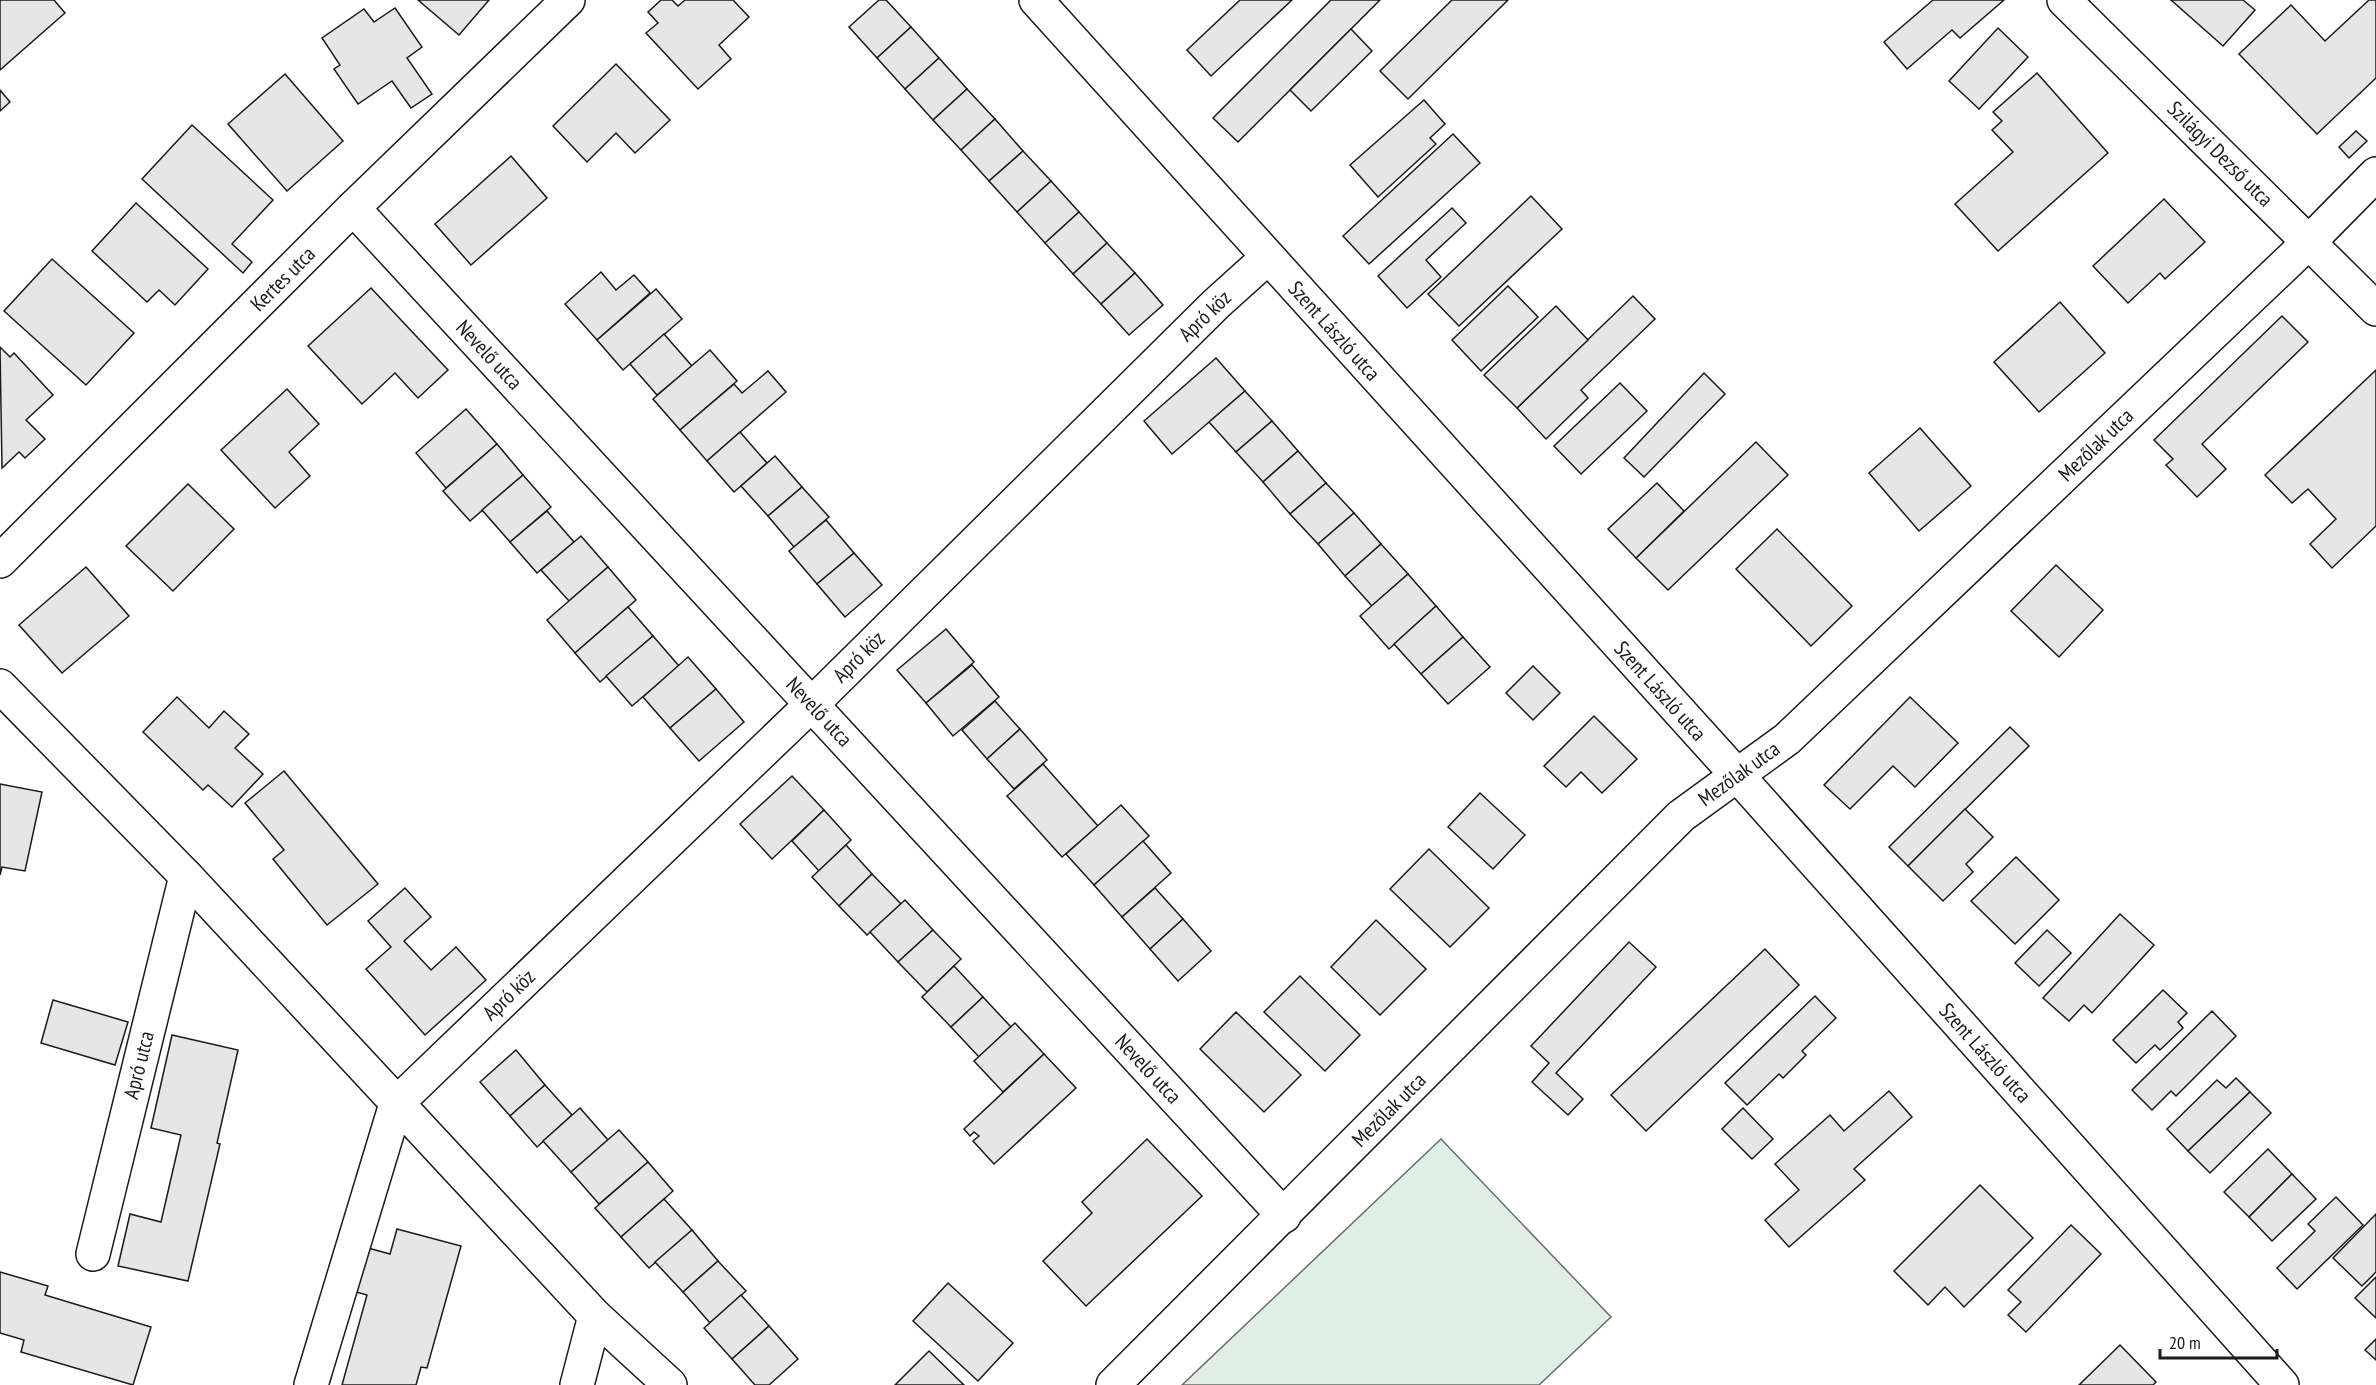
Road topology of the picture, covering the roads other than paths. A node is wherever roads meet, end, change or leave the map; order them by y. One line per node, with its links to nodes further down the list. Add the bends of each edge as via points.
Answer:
1 (568, 0): 5 (street, Kertes utca)
2 (1036, 0): 7 (street, Szent László utca)
3 (2064, 0): 6 (street, Szilágyi Dezső utca)
4 (2376, 174): 6 (street, Mezőlak utca)
5 (353, 208): 9 (street, Kertes utca); 11 (street, Nevelő utca)
6 (2309, 242): 8 (street, Szilágyi Dezső utca); 12 (street, Mezőlak utca, via 1787,739)
7 (1267, 258): 11 (street, Apró köz); 12 (street, Szent László utca)
8 (2376, 309)
9 (0, 561)
10 (0, 686): 13 (street)
11 (812, 704): 14 (street, Apró köz); 15 (street, Nevelő utca)
12 (1737, 775): 15 (street, Mezőlak utca, via 1681,816); 22 (street, Szent László utca)
13 (186, 876): 14 (street); 16 (street, Apró utca)
14 (396, 1104): 17 (street); 18 (street)
15 (1284, 1216): 21 (street, Mezőlak utca)
16 (93, 1254)
17 (595, 1316): 19 (street); 20 (street)
18 (311, 1385)
19 (577, 1385)
20 (670, 1385)
21 (1113, 1385)
22 (2282, 1385)

